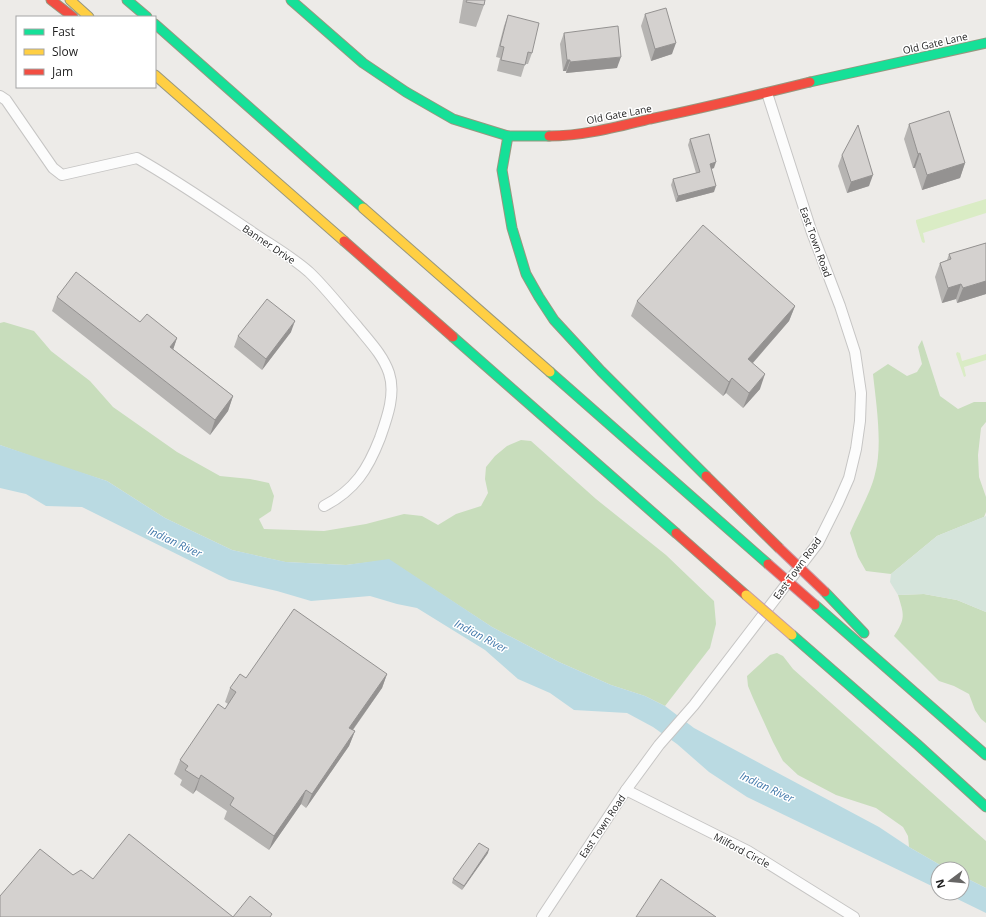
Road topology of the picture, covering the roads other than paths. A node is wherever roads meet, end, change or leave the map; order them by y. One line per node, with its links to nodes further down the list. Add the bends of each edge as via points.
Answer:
1 (51, 0): 5 (main road)
2 (70, 0): 6 (main road)
3 (128, 0): 7 (main road)
4 (291, 0): 14 (main road, Old Gate Lane, via 363,63 406,92 453,118)
5 (72, 16)
6 (88, 16)
7 (146, 16)
8 (156, 25): 17 (main road, bridge)
9 (986, 43): 12 (main road, Old Gate Lane)
10 (156, 76): 15 (main road)
11 (156, 83): 15 (main road)
12 (767, 93): 14 (main road, Old Gate Lane, via 611,128 559,136); 19 (street, East Town Road, via 811,230 850,333 861,393 856,449 849,478 818,543)
13 (0, 96): 16 (street, Banner Drive, via 6,100 53,168 62,175 137,158 175,180 298,263 326,289 376,349 384,360 392,384 392,396 385,424 364,471 351,488)
14 (508, 136): 17 (main road, bridge, via 502,170 512,228 526,274 554,320 601,371 874,643)
15 (233, 143): 20 (main road, bridge)
16 (324, 506)
17 (932, 708): 18 (main road)
18 (986, 755)
19 (626, 790): 21 (street, East Town Road); 22 (street, Milford Circle, via 748,851)
20 (986, 807)
21 (542, 917)
22 (854, 917)

